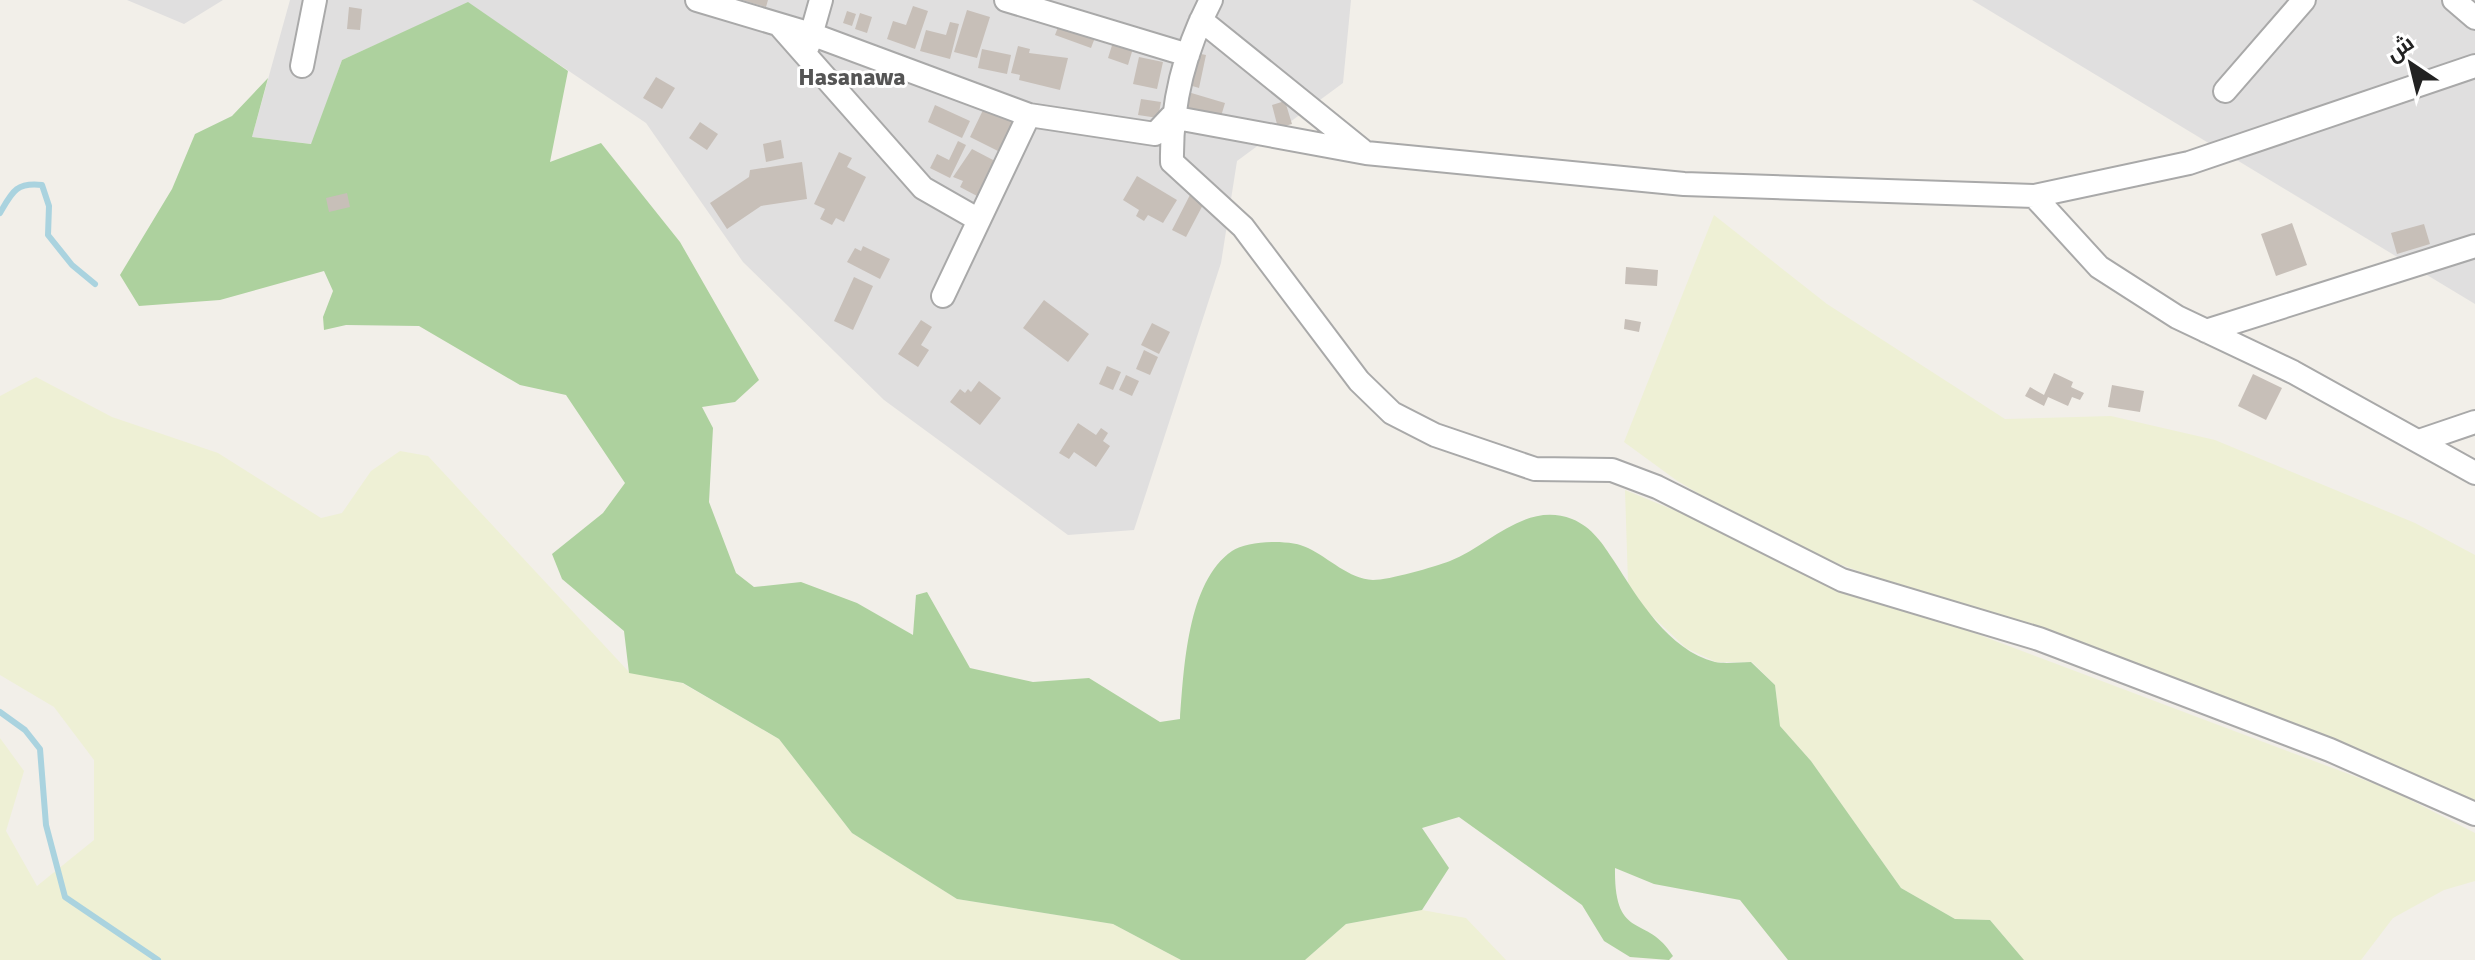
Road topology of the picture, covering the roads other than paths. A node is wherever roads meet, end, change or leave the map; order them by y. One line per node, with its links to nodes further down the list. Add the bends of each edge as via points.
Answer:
1 (315, 0): 12 (street)
2 (697, 0): 10 (street, via 779,25)
3 (821, 0): 10 (street)
4 (1006, 0): 11 (street)
5 (1211, 0): 9 (street)
6 (2304, 0): 14 (street)
7 (2454, 0): 8 (street)
8 (2475, 18)
9 (1201, 20): 11 (street); 17 (street)
10 (808, 44): 15 (street); 19 (street, via 923,188)
11 (1188, 55): 16 (street)
12 (302, 66)
13 (2475, 66): 18 (street, via 2189,163)
14 (2225, 91)
15 (1029, 115): 16 (street, via 1155,134); 19 (street)
16 (1171, 117): 17 (street); 26 (street, via 1172,162 1243,227 1359,381 1392,413 1435,435 1535,469 1612,470 1657,487 1842,580 2039,639 2330,750)
17 (1366, 153): 18 (street, via 1684,184)
18 (2034, 196): 22 (street, via 2099,267)
19 (979, 220): 21 (street)
20 (2475, 246): 22 (street)
21 (943, 296)
22 (2206, 331): 24 (street)
23 (2475, 422): 24 (street)
24 (2419, 441): 25 (street)
25 (2475, 473)
26 (2475, 814)

